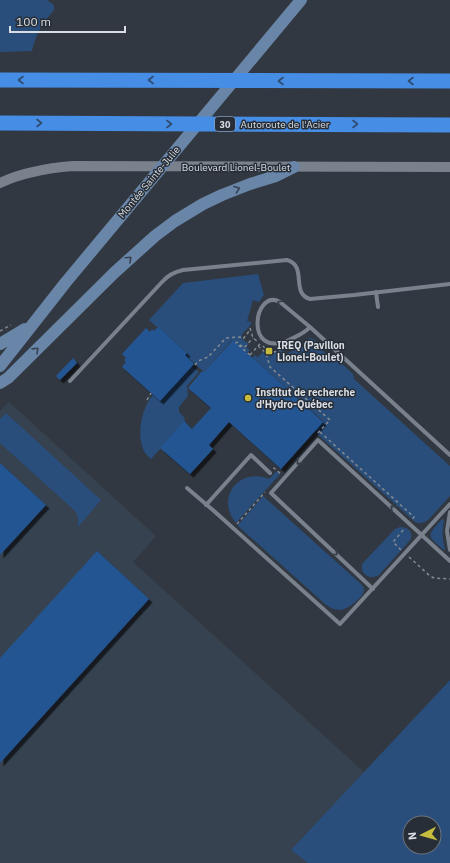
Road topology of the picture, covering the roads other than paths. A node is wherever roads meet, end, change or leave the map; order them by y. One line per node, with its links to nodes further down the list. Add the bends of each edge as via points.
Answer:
1 (301, 0): 12 (main road, Montée Sainte-Julie)
2 (0, 80): 3 (highway, one-way to 2)
3 (450, 81)
4 (0, 123): 5 (highway, Autoroute de l'Acier / 30, one-way to 5)
5 (450, 125)
6 (294, 167): 7 (street, Boulevard Lionel-Boulet); 8 (street, Boulevard Lionel-Boulet, via 73,166 33,171); 17 (main road, one-way to 6, via 135,254 174,221 222,195)
7 (450, 167)
8 (0, 183)
9 (450, 284): 10 (lane)
10 (376, 292): 11 (lane); 16 (lane, via 308,298 300,291 296,266 287,260 176,272 162,282)
11 (378, 307)
12 (30, 327): 14 (main road); 15 (main road, Montée Sainte-Julie)
13 (310, 327): 13 (lane, one-way to 13, via 280,302 272,299 261,308 257,322 260,336 273,344 283,343); 18 (lane)
14 (0, 344)
15 (0, 366)
16 (70, 381)
17 (0, 383)
18 (450, 455)
19 (270, 473): 22 (lane, via 251,455)
20 (187, 488): 22 (lane)
21 (450, 504): 24 (lane)
22 (206, 505): 27 (lane, via 340,624)
23 (450, 512): 25 (lane, via 447,531)
24 (421, 535): 26 (lane); 27 (lane); 27 (lane, one-way to 27, via 318,440 301,459 271,493)
25 (450, 550)
26 (450, 561)
27 (373, 589)

